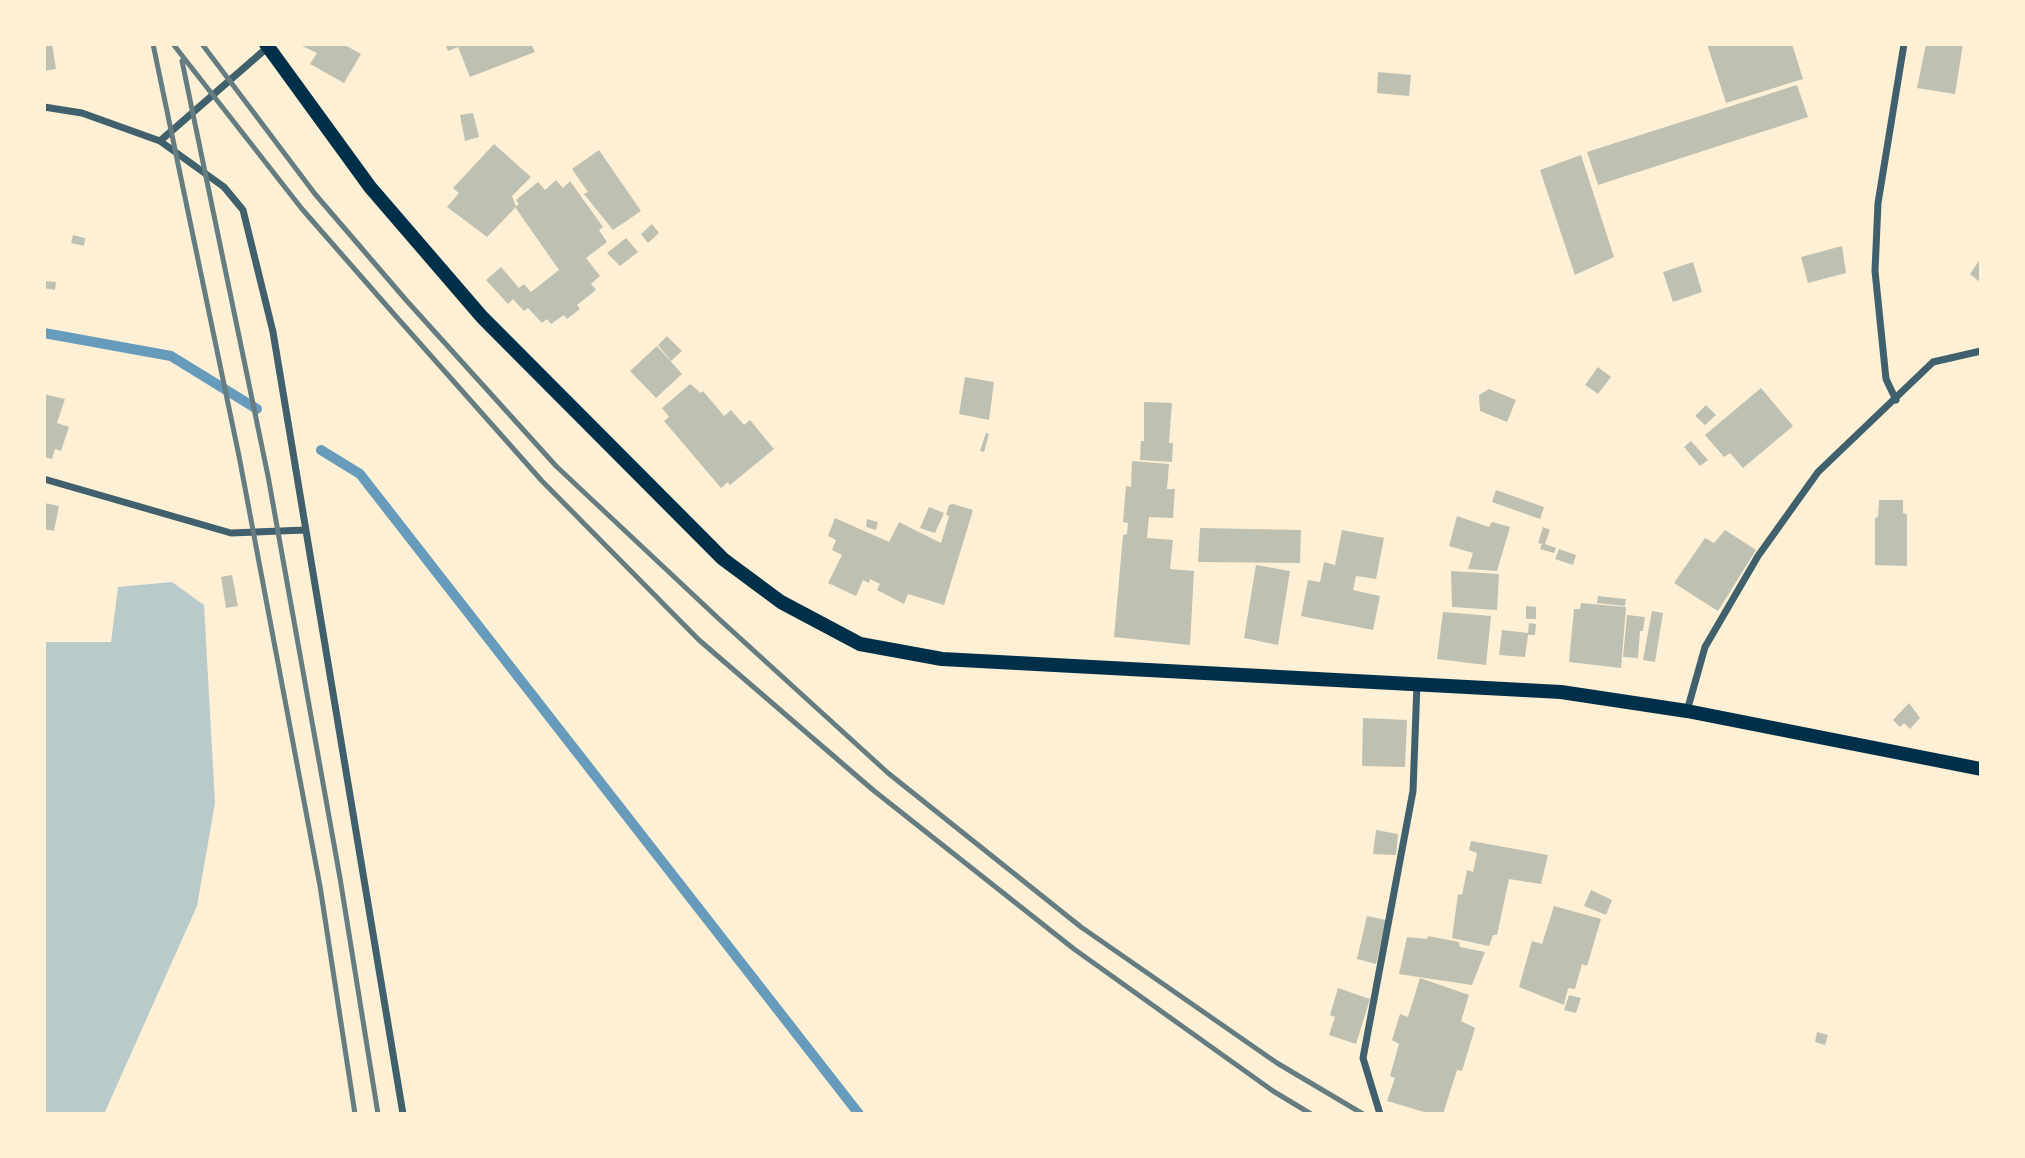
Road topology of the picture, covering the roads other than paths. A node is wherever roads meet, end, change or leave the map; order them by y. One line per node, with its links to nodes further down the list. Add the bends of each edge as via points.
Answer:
1 (1904, 44): 6 (street, via 1878,204 1875,271 1886,379)
2 (267, 45): 4 (street); 9 (main road, via 370,187 482,317 723,559 781,602 860,644 942,659)
3 (44, 107): 4 (street, via 82,113)
4 (160, 141): 8 (street, via 224,187 243,210 273,332)
5 (1981, 351): 6 (street, via 1933,362)
6 (1895, 400): 10 (street, via 1818,472 1758,556 1705,647)
7 (44, 479): 8 (street, via 231,533)
8 (305, 530): 12 (street)
9 (1417, 684): 10 (main road, via 1561,692); 13 (street, via 1413,791 1363,1058)
10 (1687, 711): 11 (main road)
11 (1981, 769)
12 (403, 1114)
13 (1380, 1114)

